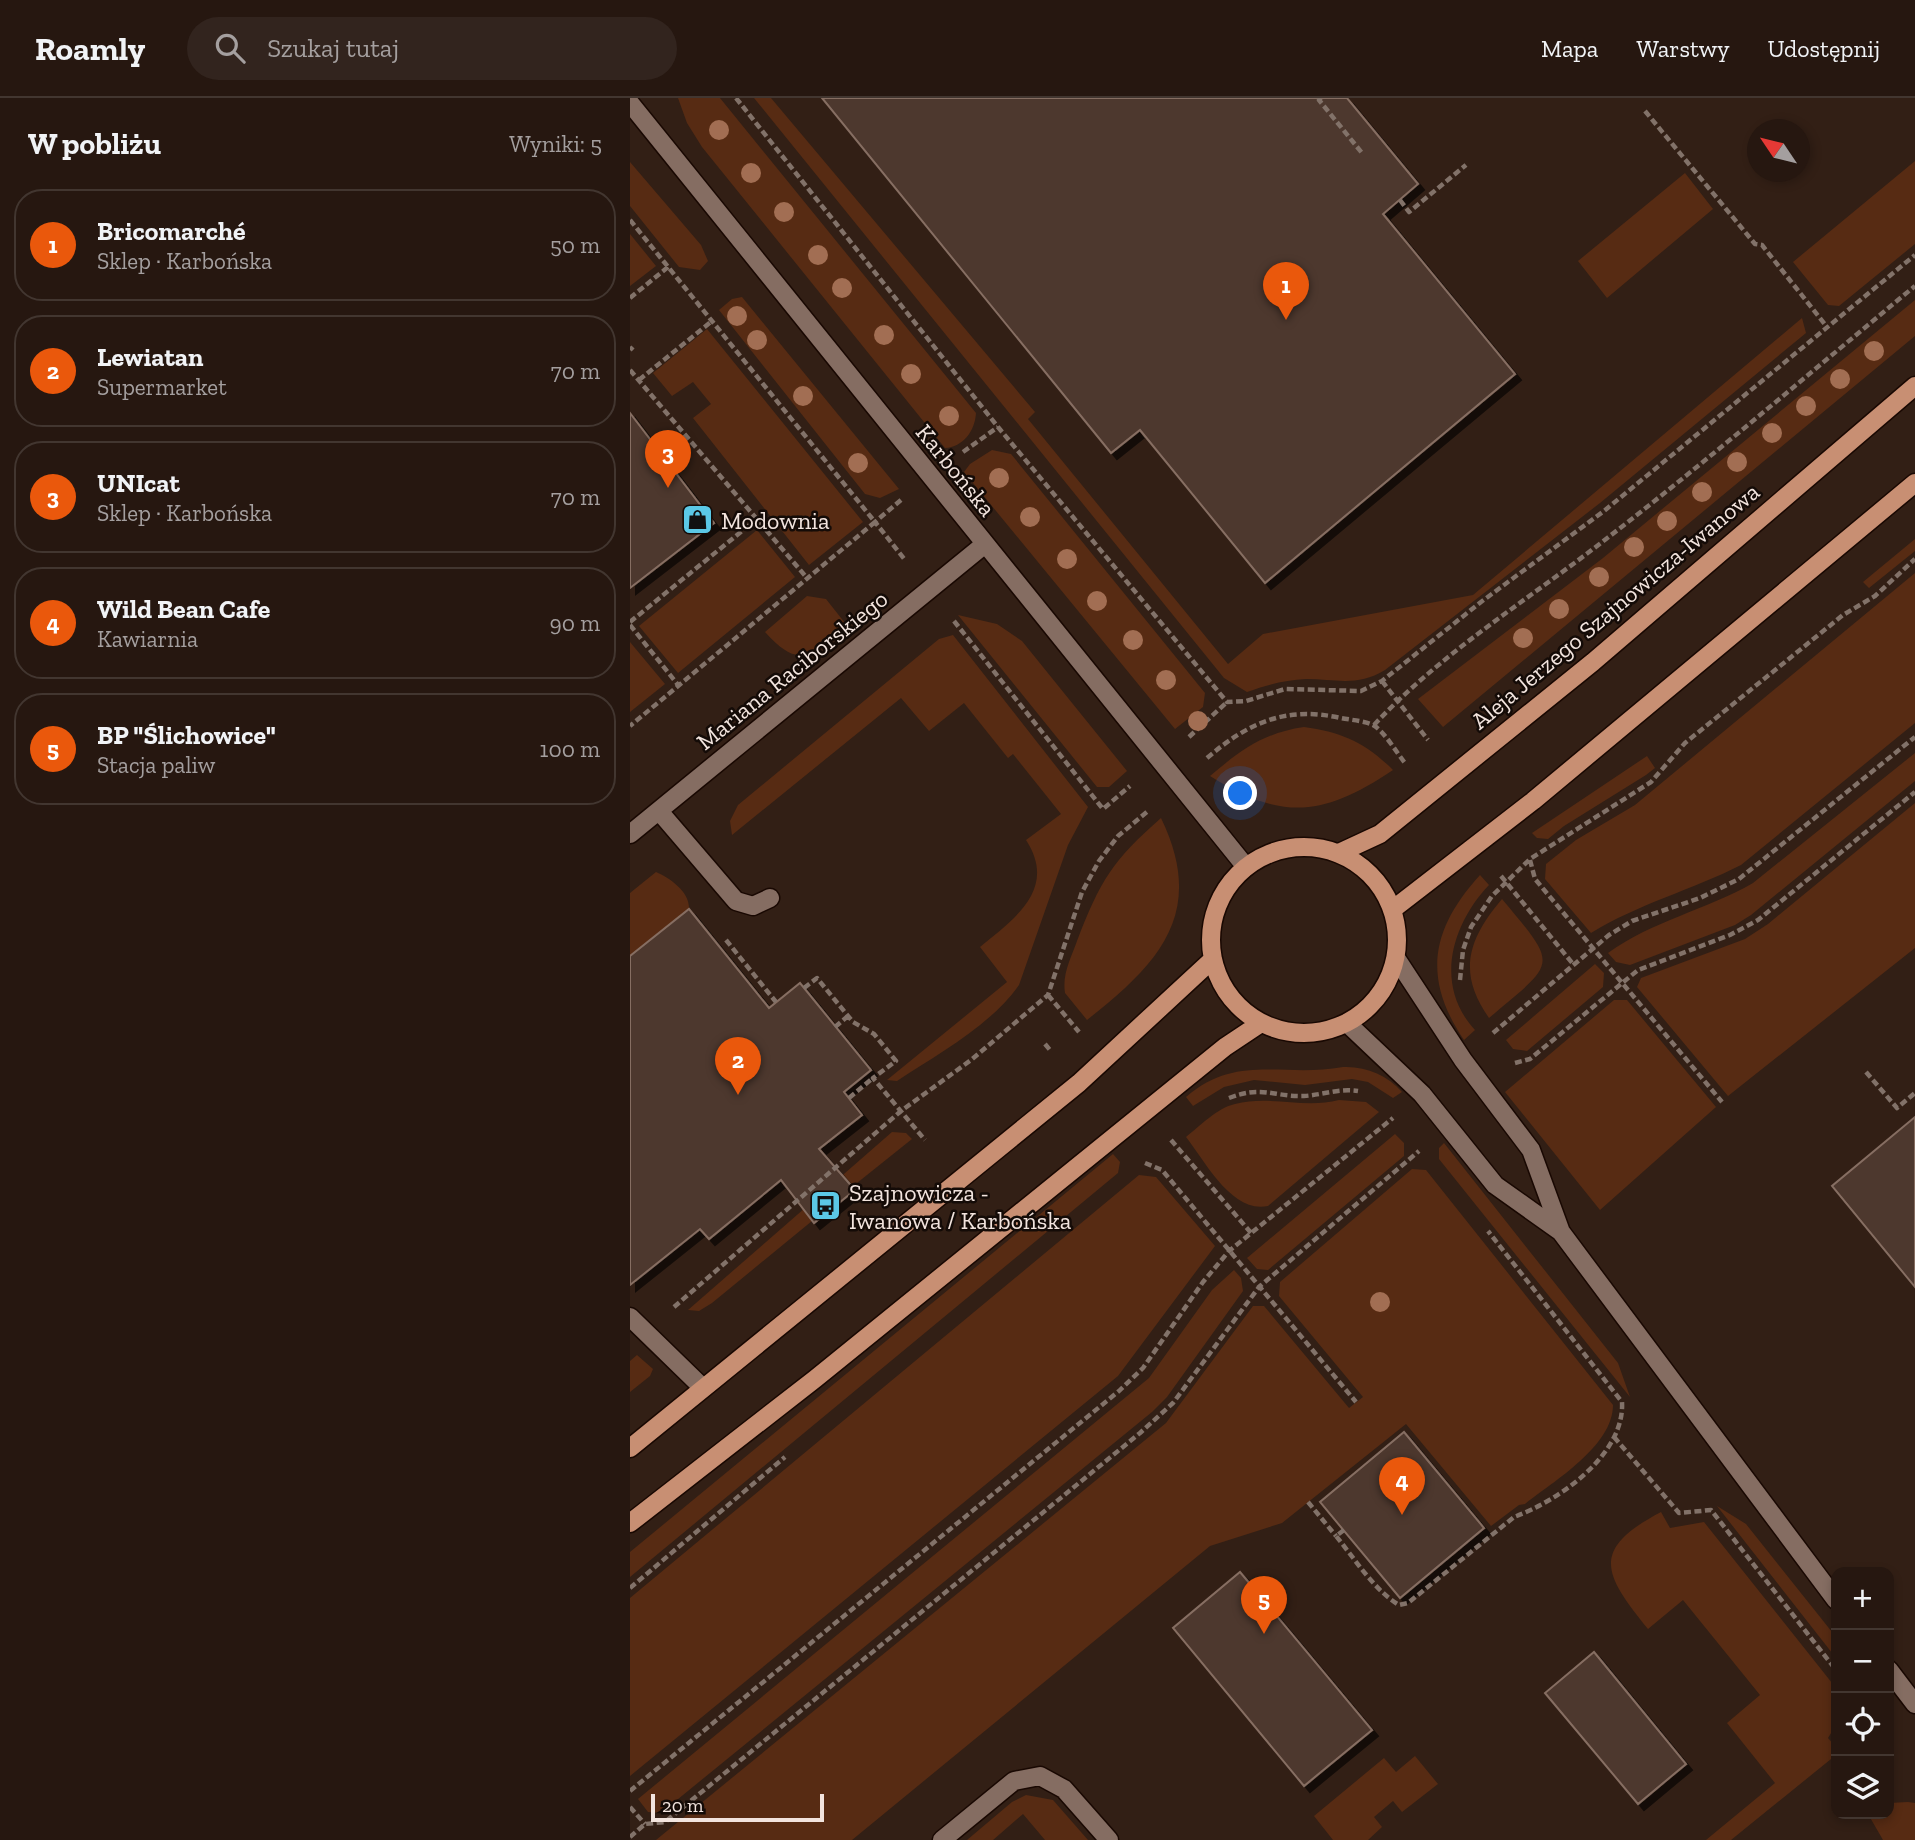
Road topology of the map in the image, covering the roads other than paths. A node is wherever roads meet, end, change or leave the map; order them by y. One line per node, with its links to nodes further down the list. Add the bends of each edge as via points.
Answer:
1 (630, 103): 4 (street, Karbońska)
2 (1915, 386): 7 (main road, Aleja Jerzego Szajnowicza-Iwanowa, via 1593,662 1380,834)
3 (1915, 483): 10 (main road, via 1533,801)
4 (985, 544): 5 (street, Mariana Raciborskiego); 8 (street, Karbońska)
5 (659, 811): 6 (street, Mariana Raciborskiego); 9 (street, via 736,901 753,906)
6 (630, 834)
7 (1339, 853): 8 (main road, via 1292,848 1267,854); 10 (main road, via 1372,876)
8 (1246, 867): 12 (main road, via 1228,886 1217,908 1211,933)
9 (770, 898)
10 (1392, 910): 11 (main road, via 1398,934)
11 (1396, 958): 14 (main road, via 1369,1006); 15 (street, via 1531,1150)
12 (1213, 959): 13 (main road, via 1229,996); 17 (main road, via 1079,1083)
13 (1261, 1023): 14 (main road, via 1288,1032 1319,1033); 19 (main road, via 1225,1047)
14 (1347, 1023): 15 (street, via 1422,1094 1495,1185)
15 (1561, 1232): 20 (street)
16 (630, 1317): 17 (street)
17 (703, 1388): 18 (main road)
18 (630, 1448)
19 (630, 1523)
20 (1831, 1593)
21 (1894, 1677): 22 (street)
22 (1915, 1704)
23 (942, 1840): 24 (street, via 1014,1781 1040,1776 1064,1789)
24 (1108, 1840)

